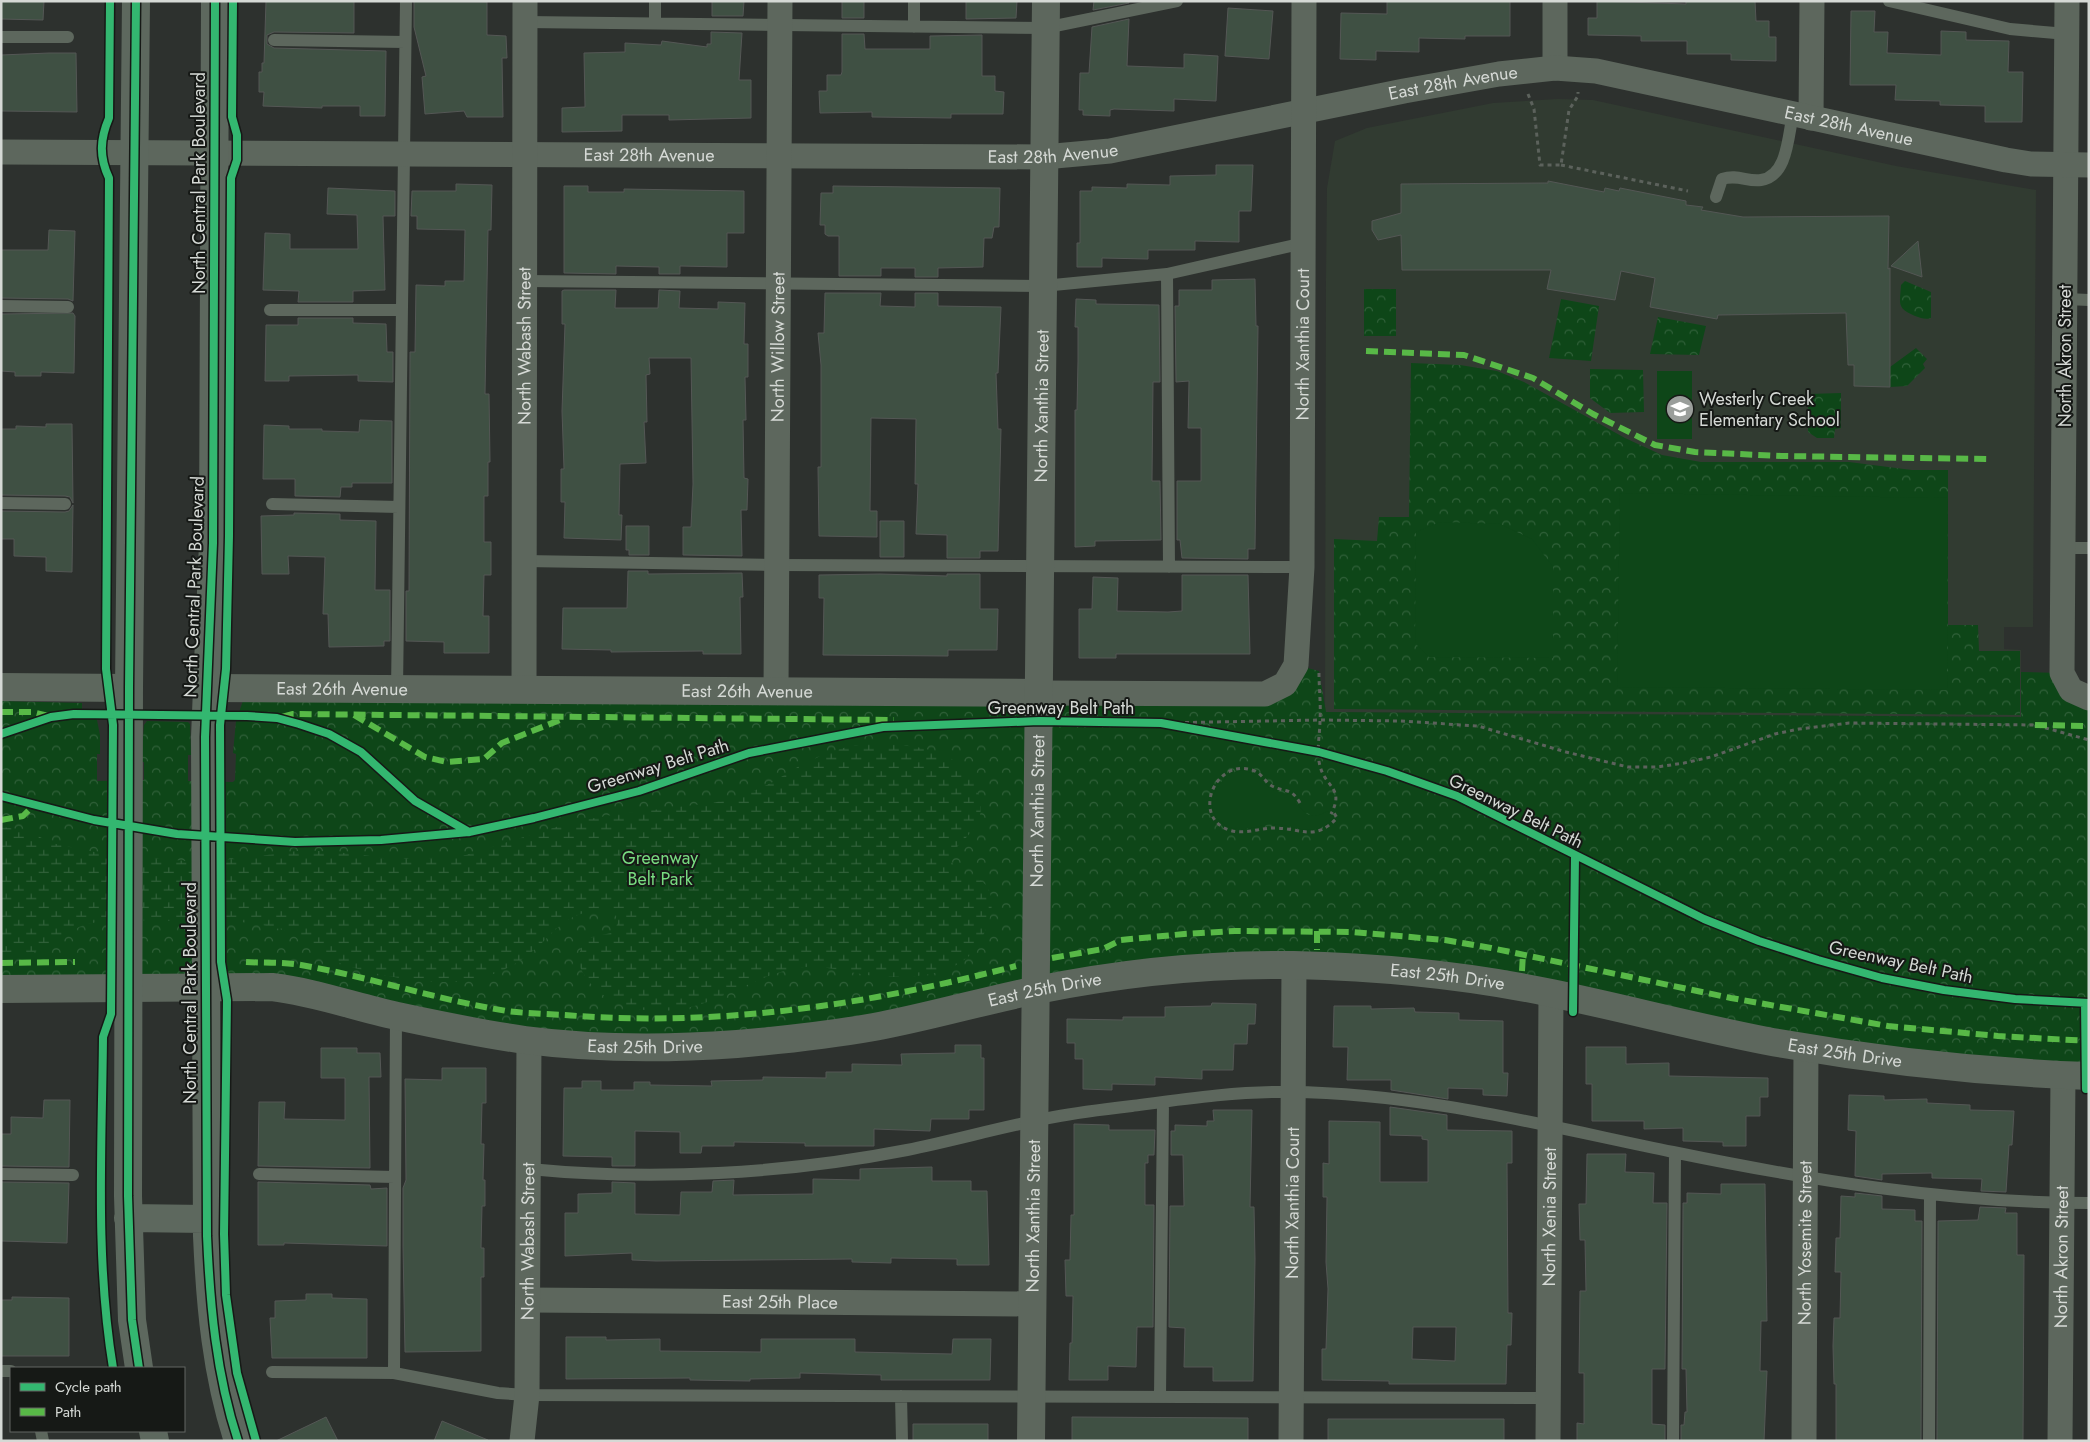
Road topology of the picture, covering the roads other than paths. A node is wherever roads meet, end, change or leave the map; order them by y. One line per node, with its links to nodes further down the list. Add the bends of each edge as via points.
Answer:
1 (136, 1): 27 (main road)
2 (215, 1): 28 (main road, North Central Park Boulevard)
3 (406, 1): 22 (lane)
4 (655, 1): 15 (lane)
5 (914, 1): 16 (lane)
6 (1046, 1): 17 (street, North Xanthia Street)
7 (1304, 1): 24 (street, North Xanthia Court)
8 (1555, 1): 23 (street)
9 (1812, 1): 25 (street)
10 (1889, 1): 18 (lane, via 2010,28)
11 (2067, 1): 18 (street, North Akron Street)
12 (1173, 2): 17 (lane)
13 (525, 12): 15 (lane); 30 (street, North Wabash Street)
14 (780, 13): 15 (lane); 16 (lane); 31 (street, North Willow Street)
15 (655, 23)
16 (914, 27): 17 (lane)
17 (1045, 28): 32 (street, North Xanthia Street)
18 (2067, 34): 33 (street, North Akron Street)
19 (1, 37): 20 (lane)
20 (68, 37)
21 (274, 40): 22 (lane)
22 (405, 42): 29 (lane)
23 (1567, 69): 24 (street, East 28th Avenue, via 1526,71 1414,89); 25 (street, East 28th Avenue, via 1596,71)
24 (1304, 112): 32 (street, East 28th Avenue, via 1110,151); 35 (street, North Xanthia Court)
25 (1802, 116): 33 (street, East 28th Avenue, via 2006,160); 34 (lane, via 1775,176 1760,180 1733,176 1722,179)
26 (1, 152): 27 (street, East 28th Avenue)
27 (135, 152): 28 (street, East 28th Avenue); 58 (main road)
28 (214, 153): 29 (street, East 28th Avenue); 59 (main road, North Central Park Boulevard, via 212,543)
29 (404, 154): 30 (street, East 28th Avenue); 44 (lane)
30 (525, 154): 31 (street, East 28th Avenue); 37 (street, North Wabash Street)
31 (779, 156): 32 (street, East 28th Avenue); 38 (street, North Willow Street)
32 (1044, 157): 39 (street, North Xanthia Street)
33 (2078, 165): 40 (street, North Akron Street)
34 (1716, 197)
35 (1304, 243): 36 (lane); 55 (street, North Xanthia Court)
36 (1167, 274): 39 (lane); 54 (lane)
37 (525, 281): 38 (lane); 51 (street, North Wabash Street)
38 (778, 282): 39 (lane); 52 (street, North Willow Street)
39 (1043, 286): 53 (street, North Xanthia Street)
40 (2077, 299): 49 (street, North Akron Street)
41 (1, 306): 42 (lane)
42 (68, 306)
43 (270, 310): 44 (lane)
44 (402, 310): 48 (lane)
45 (1, 503): 46 (lane)
46 (65, 504)
47 (272, 504): 48 (lane)
48 (399, 507): 60 (lane)
49 (2064, 548): 50 (lane); 64 (street, North Akron Street, via 2062,673 2071,690)
50 (2089, 548)
51 (524, 561): 52 (lane); 61 (street, North Wabash Street)
52 (777, 566): 53 (lane); 62 (street, North Willow Street)
53 (1040, 566): 54 (lane); 63 (street, North Xanthia Street)
54 (1169, 567): 55 (lane)
55 (1302, 567): 56 (street, North Xanthia Court)
56 (1291, 674): 63 (street, East 26th Avenue, via 1265,694)
57 (1, 687): 58 (street)
58 (129, 688): 66 (main road)
59 (206, 688): 60 (street, East 26th Avenue); 67 (main road, North Central Park Boulevard)
60 (397, 690): 61 (street, East 26th Avenue)
61 (524, 690): 62 (street, East 26th Avenue)
62 (776, 692): 63 (street, East 26th Avenue)
63 (1039, 693): 69 (street, North Xanthia Street)
64 (2088, 698)
65 (1294, 965): 69 (street, East 25th Drive, via 1161,972); 70 (street, East 25th Drive, via 1440,974); 75 (street, North Xanthia Court)
66 (128, 988): 67 (street, East 25th Drive); 68 (street, East 25th Drive); 89 (main road)
67 (205, 988): 71 (street, East 25th Drive, via 297,990); 90 (main road, North Central Park Boulevard)
68 (1, 989)
69 (1036, 990): 72 (street, East 25th Drive, via 877,1026 816,1036 672,1046); 77 (street, North Xanthia Street)
70 (1551, 993): 73 (street, East 25th Drive, via 1682,1024); 78 (street, North Xenia Street)
71 (396, 1016): 72 (street, East 25th Drive); 85 (lane)
72 (529, 1041): 80 (street, North Wabash Street)
73 (1806, 1048): 74 (street, East 25th Drive, via 1970,1068); 84 (street, North Yosemite Street)
74 (2076, 1075): 87 (street, North Akron Street)
75 (1294, 1092): 76 (lane); 78 (lane, via 1410,1100); 100 (street, North Xanthia Court)
76 (1163, 1102): 77 (lane); 99 (lane)
77 (1034, 1121): 80 (lane, via 906,1150 814,1164 681,1174); 92 (street, North Xanthia Street)
78 (1550, 1125): 79 (lane); 101 (street, North Xenia Street)
79 (1675, 1153): 84 (lane); 108 (lane)
80 (528, 1169): 91 (street, North Wabash Street)
81 (1, 1174): 83 (lane)
82 (258, 1174): 85 (lane)
83 (73, 1175)
84 (1806, 1176): 86 (lane); 109 (street, North Yosemite Street)
85 (395, 1177): 95 (lane)
86 (1930, 1194): 87 (lane); 110 (lane)
87 (2062, 1203): 88 (lane); 111 (street, North Akron Street)
88 (2089, 1203)
89 (128, 1218): 90 (main road); 93 (main road, via 132,1320)
90 (207, 1219): 102 (main road, North Central Park Boulevard, via 214,1335)
91 (528, 1300): 92 (street, East 25th Place); 96 (street, North Wabash Street)
92 (1032, 1304): 98 (street, North Xanthia Street)
93 (139, 1367)
94 (272, 1372): 95 (lane)
95 (394, 1373): 96 (lane)
96 (527, 1396): 97 (lane); 103 (street, North Wabash Street)
97 (901, 1396): 98 (lane); 104 (lane)
98 (1031, 1396): 99 (lane); 105 (street, North Xanthia Street)
99 (1160, 1397): 100 (lane)
100 (1292, 1397): 101 (lane); 106 (street, North Xanthia Court)
101 (1548, 1398): 107 (street, North Xenia Street)
102 (238, 1441)
103 (522, 1441)
104 (902, 1441)
105 (1031, 1441)
106 (1291, 1441)
107 (1548, 1441)
108 (1673, 1441)
109 (1804, 1441)
110 (1929, 1441)
111 (2060, 1441)

